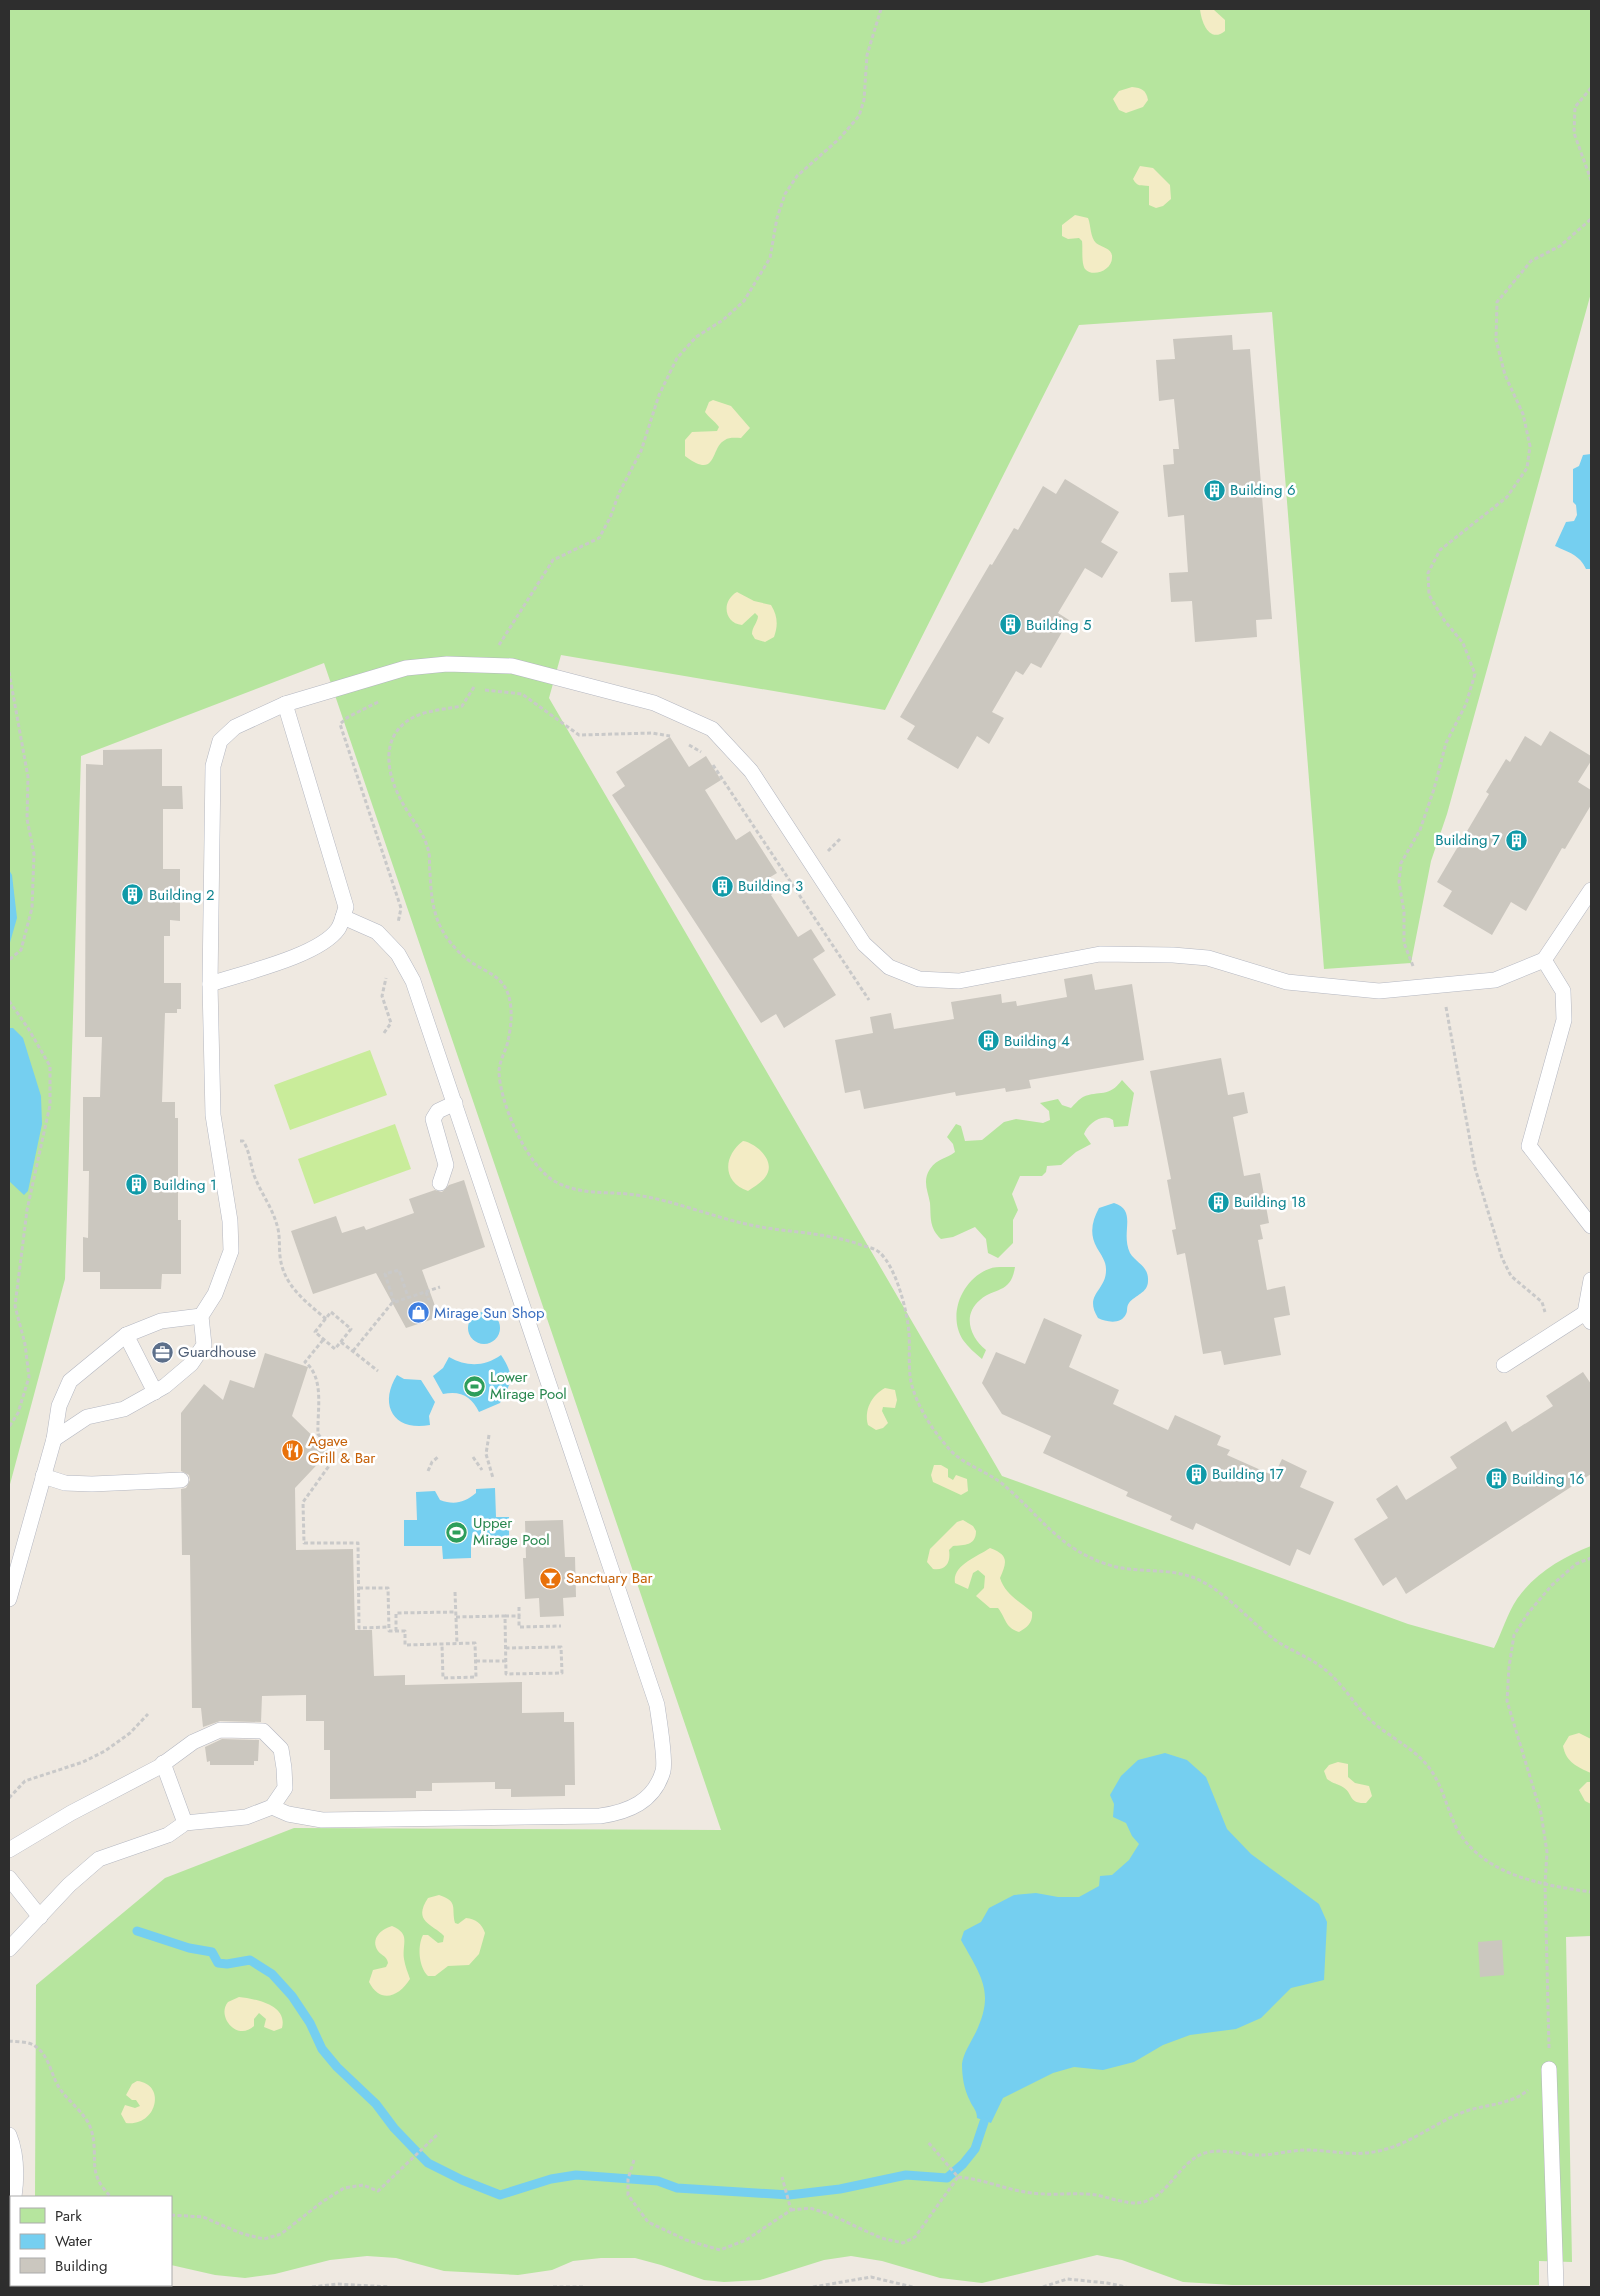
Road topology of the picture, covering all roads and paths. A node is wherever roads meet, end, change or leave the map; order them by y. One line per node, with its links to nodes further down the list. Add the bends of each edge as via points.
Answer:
1 (881, 9): 5 (path, via 867,55 864,100 859,116 839,139 797,176 785,194 776,218 770,258 744,301 696,338 677,358 659,395 641,451 599,538 553,560)
2 (1591, 88): 3 (path, via 1575,107 1574,133)
3 (1591, 180)
4 (1591, 219): 21 (path, via 1560,246 1531,261 1497,302 1496,340 1506,375 1523,414 1530,446 1527,468 1507,497 1440,550 1428,573 1429,595 1463,643 1475,674 1466,704 1446,743 1420,830 1401,863 1399,882 1404,912 1404,943 1411,963)
5 (484, 665): 8 (path); 10 (lane, via 406,668); 21 (lane, via 512,666 654,703 712,730 751,772 864,944 890,967 919,979 959,981 1100,954 1208,958 1287,982 1379,991)
6 (9, 672): 18 (path, via 28,777 27,819 34,854 32,908 21,950)
7 (465, 688): 8 (path)
8 (473, 689): 11 (path, via 522,694 579,734 652,733); 82 (path, via 462,706 413,717 396,733 387,757 390,777 419,828 429,853 433,911 447,938 468,960 499,978 507,989 511,1028 498,1067 501,1088 522,1145 534,1164 551,1180 570,1188 597,1194 639,1195 751,1225 824,1234 879,1252 900,1291 909,1328 910,1378 916,1397 927,1420 952,1453 1004,1484 1046,1529 1076,1551 1106,1565 1137,1572 1165,1571 1194,1578 1218,1592 1279,1642 1327,1671 1363,1713 1430,1768 1466,1844 1497,1866 1523,1879)
9 (380, 701): 17 (path, via 340,724 401,908)
10 (285, 704): 16 (lane, via 346,907); 20 (lane, via 235,727 220,741 213,766)
11 (670, 736)
12 (688, 745): 13 (path)
13 (705, 754)
14 (711, 762): 22 (path)
15 (1591, 890): 19 (lane)
16 (343, 917): 17 (lane, via 377,932); 20 (lane, via 339,928 324,943)
17 (392, 948): 24 (path, via 382,996 390,1023); 25 (lane, via 414,981)
18 (9, 960)
19 (1544, 960): 21 (lane, via 1495,980); 28 (lane, via 1563,991 1564,1020 1529,1146)
20 (210, 984): 26 (lane, via 213,1115)
21 (1432, 986): 40 (path, via 1445,1002 1475,1168 1502,1258 1511,1276 1542,1302 1545,1314)
22 (869, 1000)
23 (9, 1001): 48 (path, via 50,1066 50,1105 27,1210 15,1306 29,1377 18,1413)
24 (384, 1033)
25 (455, 1103): 27 (lane, via 438,1111 433,1119 446,1166); 78 (lane, via 657,1705 664,1770 654,1790 642,1801 624,1812 600,1816 322,1820 288,1814)
26 (218, 1142): 37 (lane, via 230,1221 231,1252 215,1294); 39 (path, via 243,1141 249,1150 250,1165 278,1228 285,1276 293,1291)
27 (440, 1183)
28 (1591, 1226)
29 (390, 1268): 30 (path)
30 (392, 1272): 34 (path, via 399,1270); 36 (path, via 385,1274)
31 (1591, 1280): 38 (lane)
32 (440, 1287): 33 (path)
33 (426, 1292): 34 (path); 35 (path)
34 (408, 1297): 36 (path)
35 (428, 1300)
36 (394, 1302): 44 (path)
37 (201, 1316): 41 (lane, via 161,1321); 47 (lane, via 204,1345 191,1364)
38 (1588, 1318): 40 (lane)
39 (326, 1319): 42 (path, via 314,1332); 43 (path, via 331,1312 351,1329)
40 (1569, 1323): 45 (lane)
41 (126, 1335): 47 (lane); 50 (lane, via 70,1381 59,1406)
42 (323, 1340): 43 (path, via 335,1349); 59 (path, via 305,1362 316,1374 318,1434 333,1456 303,1502 304,1543 358,1543)
43 (341, 1342): 44 (path)
44 (353, 1351): 46 (path)
45 (1504, 1365)
46 (378, 1371)
47 (155, 1392): 50 (lane, via 124,1409 87,1417)
48 (9, 1427)
49 (489, 1435): 56 (path, via 486,1454)
50 (54, 1439): 55 (lane)
51 (438, 1457): 54 (path)
52 (473, 1457): 53 (path)
53 (482, 1470)
54 (428, 1471)
55 (43, 1476): 57 (lane, via 65,1483 92,1484); 61 (lane)
56 (493, 1478)
57 (181, 1480)
58 (1591, 1558): 82 (path, via 1576,1564 1529,1612 1514,1635 1509,1667 1507,1701 1541,1813 1547,1852)
59 (359, 1588): 68 (path, via 360,1628); 68 (path, via 388,1588)
60 (455, 1592): 63 (path)
61 (9, 1599)
62 (519, 1607): 65 (path)
63 (456, 1612): 66 (path); 69 (path, via 396,1613)
64 (505, 1616): 65 (path); 66 (path); 72 (path)
65 (519, 1616): 67 (path, via 519,1627)
66 (456, 1617): 70 (path)
67 (561, 1626)
68 (389, 1628): 69 (path, via 389,1631)
69 (396, 1631): 71 (path, via 405,1631 405,1645)
70 (457, 1644): 71 (path); 73 (path, via 475,1643)
71 (442, 1645): 73 (path, via 443,1678 476,1677)
72 (506, 1648): 74 (path); 74 (path, via 562,1647 562,1673 506,1674)
73 (476, 1661): 74 (path)
74 (506, 1661)
75 (148, 1714): 77 (path, via 106,1751 83,1762 25,1780)
76 (163, 1764): 78 (lane, via 193,1742 220,1730 263,1731 281,1749 284,1768 285,1788); 79 (lane); 80 (lane)
77 (9, 1798)
78 (272, 1807): 79 (lane, via 246,1817)
79 (185, 1823): 84 (lane, via 168,1835 99,1860 69,1884)
80 (9, 1850)
81 (9, 1878): 84 (lane)
82 (1545, 1884): 83 (path); 87 (path)
83 (1591, 1892)
84 (40, 1917): 85 (lane)
85 (9, 1950)
86 (9, 2041): 95 (path, via 35,2046 46,2059 60,2088 90,2126 99,2185)
87 (1549, 2069): 93 (path, via 1520,2097 1460,2113 1419,2136 1379,2151 1356,2154 1307,2150 1269,2155 1224,2150 1206,2152 1189,2162 1153,2198 1136,2204 1088,2194 1032,2193 978,2178); 108 (lane)
88 (439, 2133): 97 (path, via 378,2191 363,2185 344,2188 282,2234 264,2239 203,2218)
89 (9, 2134): 94 (lane, via 14,2147 17,2178)
90 (927, 2141): 93 (path)
91 (634, 2160): 96 (path, via 628,2179 628,2195 648,2222 686,2240 720,2250 746,2240)
92 (782, 2177): 96 (path)
93 (958, 2177): 96 (path, via 915,2237 903,2243 881,2238 810,2208)
94 (14, 2196)
95 (110, 2196)
96 (791, 2210)
97 (172, 2215)
98 (10, 2240): 99 (lane)
99 (9, 2258)
100 (312, 2287): 101 (path, via 337,2284)
101 (390, 2287)
102 (552, 2287): 103 (path)
103 (583, 2287)
104 (813, 2287): 105 (path, via 871,2277)
105 (913, 2287)
106 (1043, 2287): 107 (path, via 1067,2279)
107 (1126, 2287)
108 (1556, 2287)

